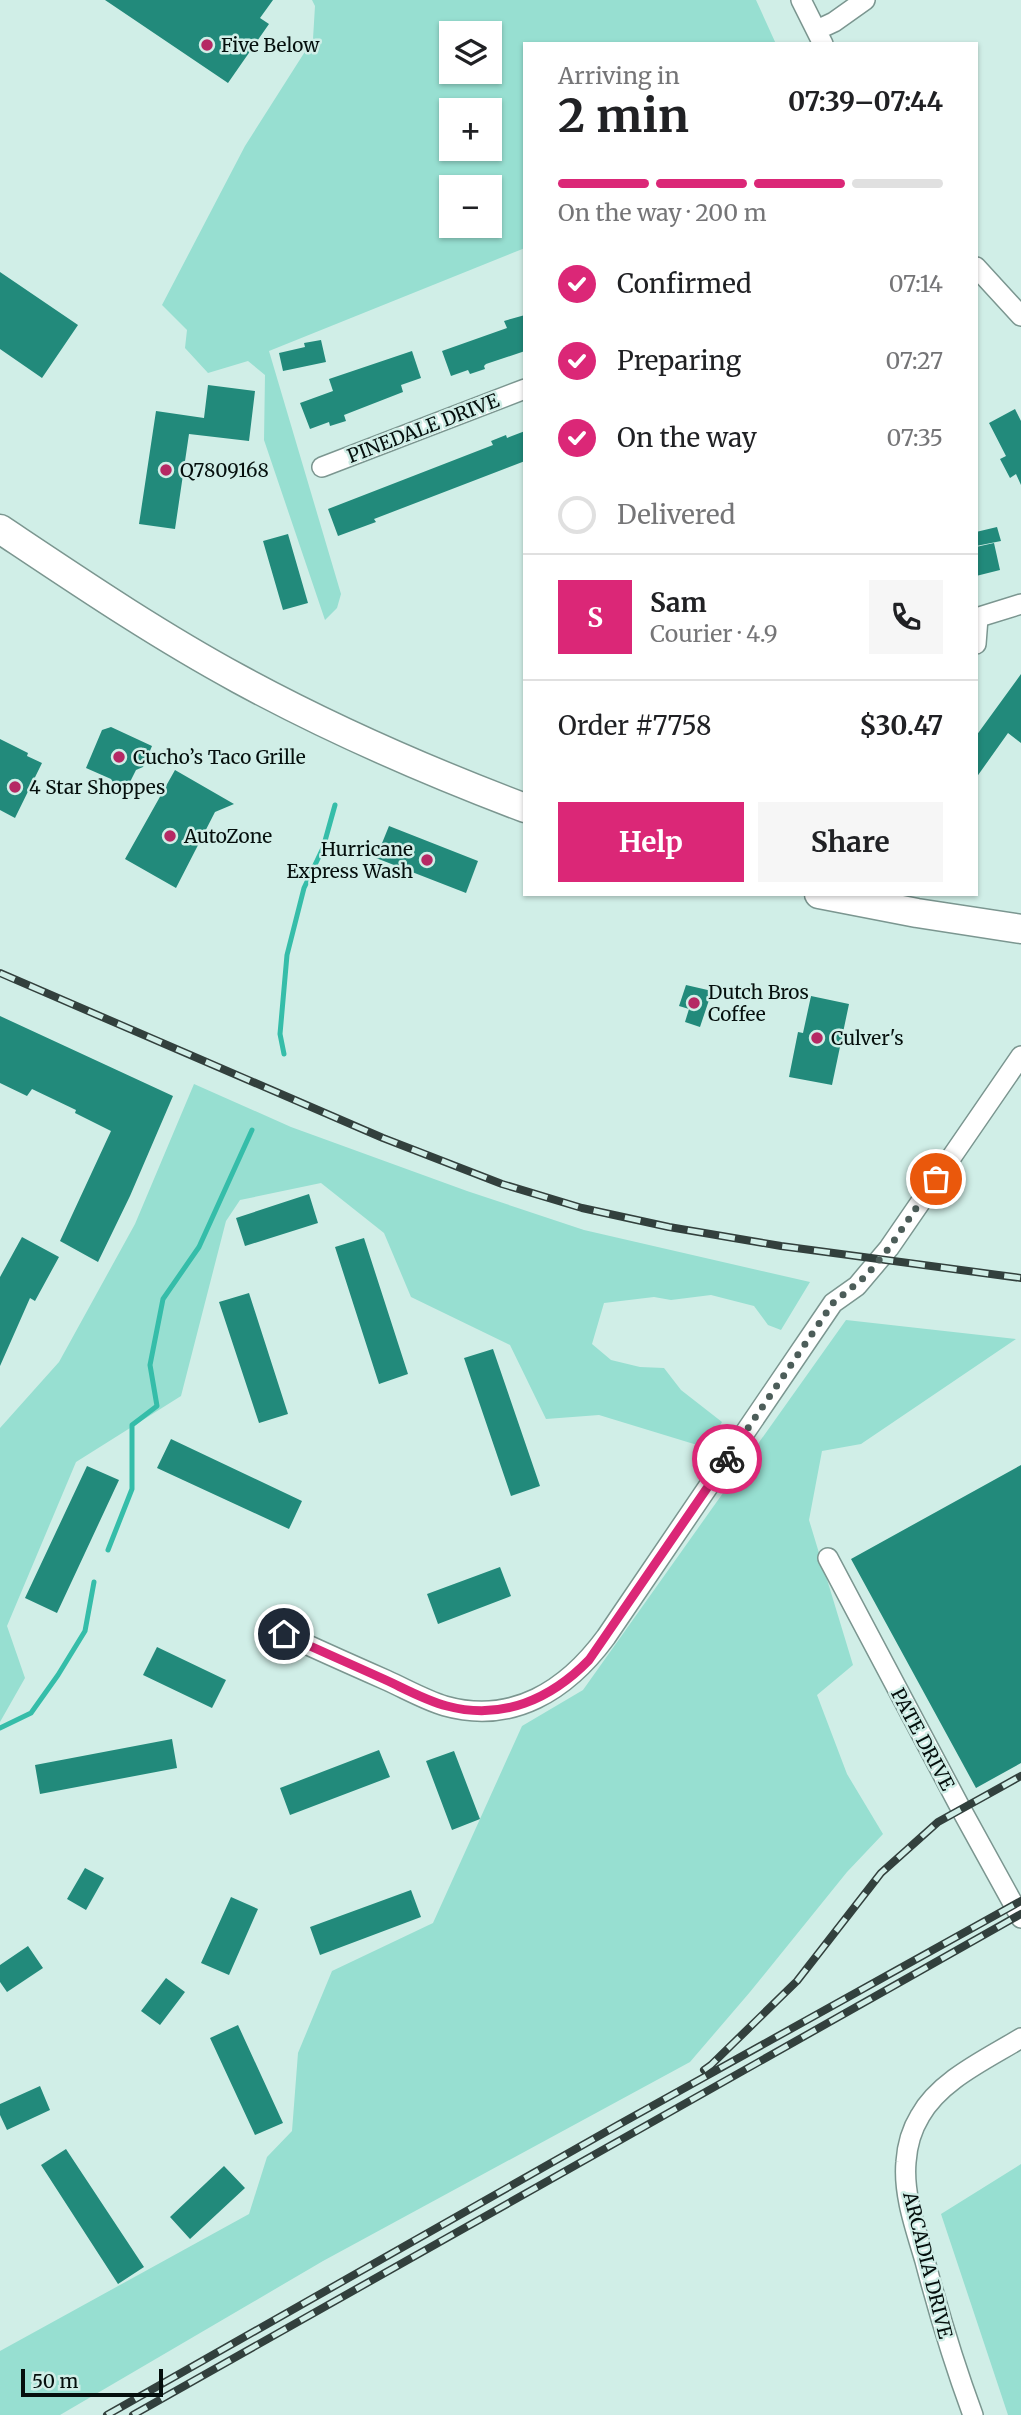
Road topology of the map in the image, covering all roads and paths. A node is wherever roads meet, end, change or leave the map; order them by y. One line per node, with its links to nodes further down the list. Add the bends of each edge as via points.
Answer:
1 (801, 0): 3 (street)
2 (864, 0): 3 (street)
3 (820, 37)
4 (978, 269): 5 (street)
5 (1021, 316)
6 (523, 390): 7 (street, PINEDALE DRIVE)
7 (322, 467)
8 (0, 529): 11 (main road, via 170,640 239,679 373,747)
9 (1021, 604): 10 (street)
10 (978, 618)
11 (523, 807)
12 (829, 896): 13 (main road)
13 (1021, 929)
14 (1021, 1056): 16 (street, via 889,1248 857,1286 833,1303 606,1637 573,1677 523,1705 464,1709 433,1702)
15 (828, 1558): 17 (street, PATE DRIVE)
16 (284, 1634)
17 (1021, 1917)
18 (1021, 2038): 19 (street, ARCADIA DRIVE, via 932,2099 919,2116 906,2162 915,2226 952,2360)
19 (973, 2415)

